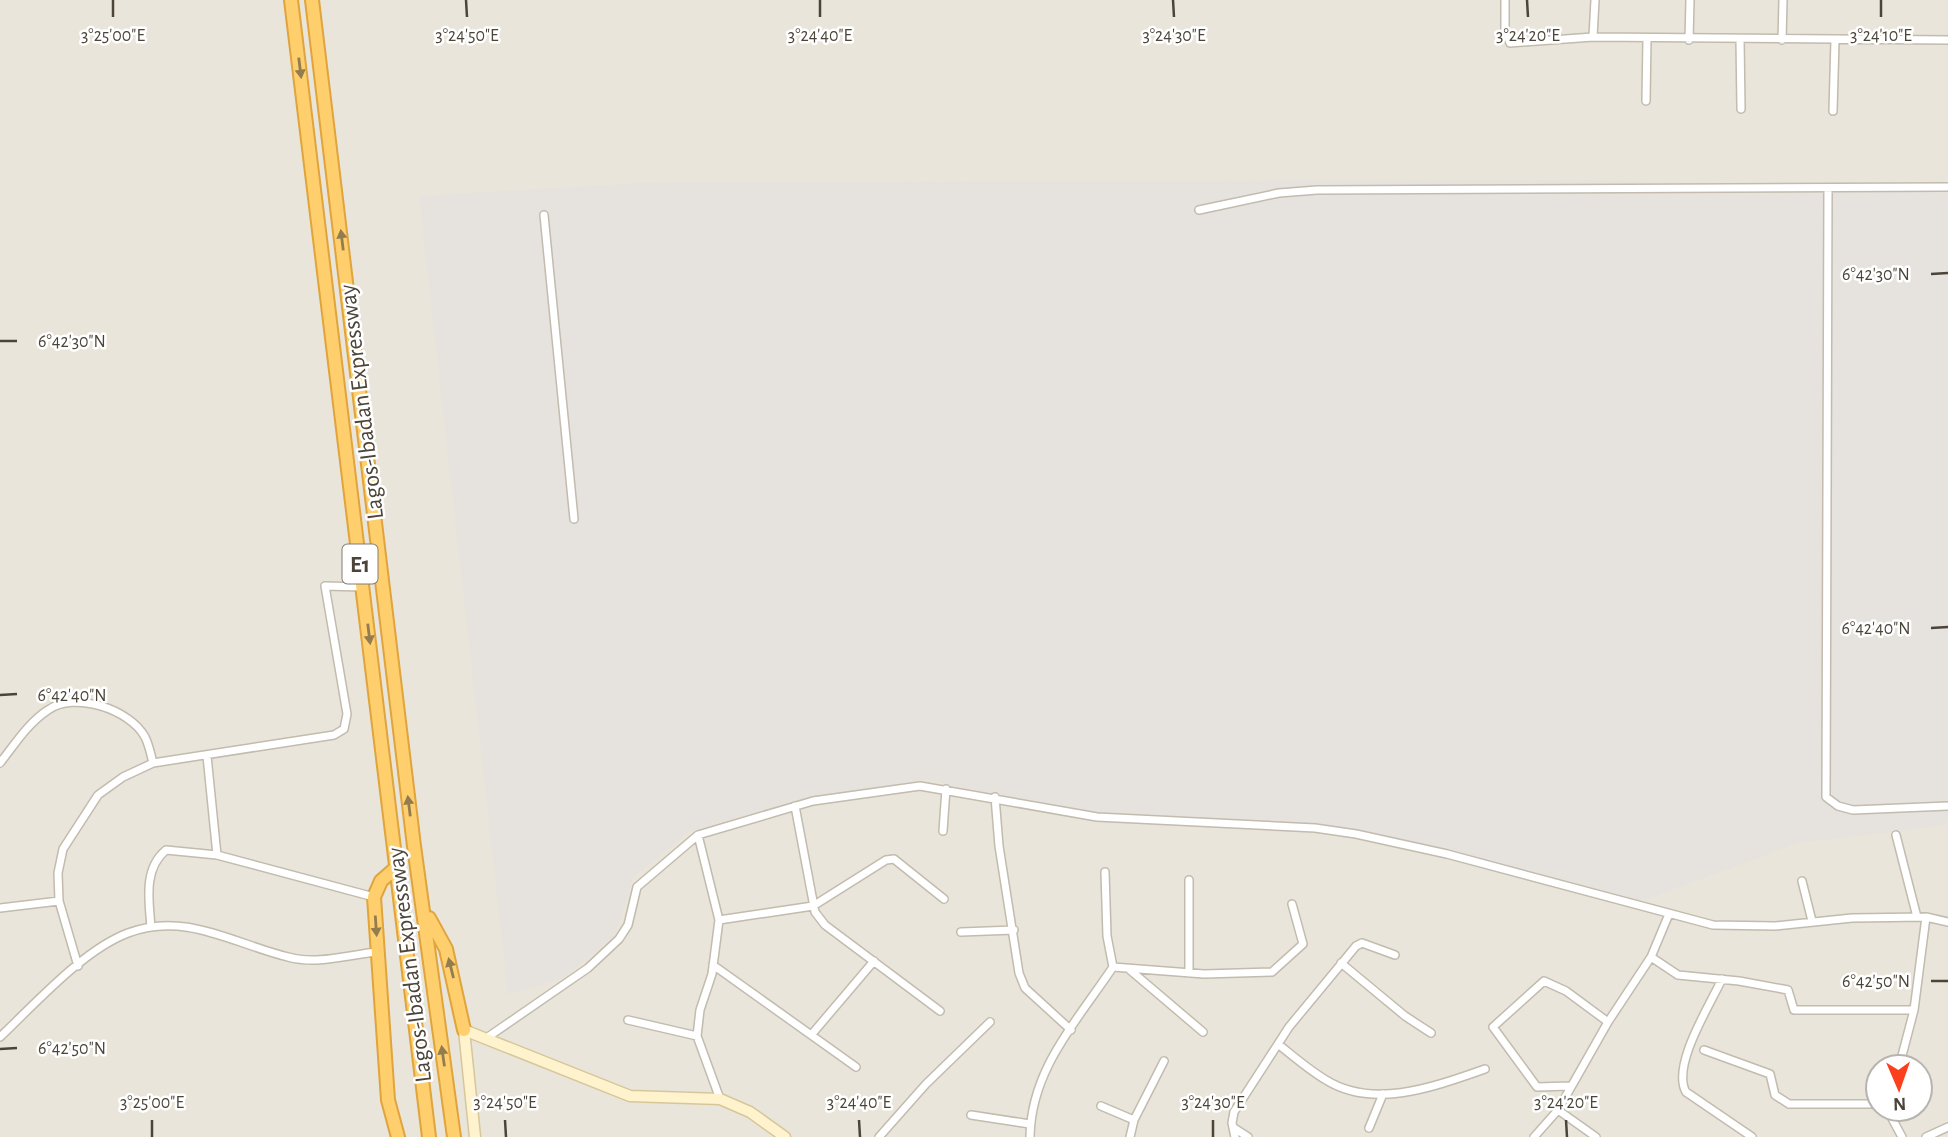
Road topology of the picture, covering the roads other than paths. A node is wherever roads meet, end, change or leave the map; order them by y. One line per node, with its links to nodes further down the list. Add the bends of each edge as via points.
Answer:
1 (291, 0): 22 (highway, Lagos-Ibadan Expressway / E1, one-way to 22)
2 (312, 0): 44 (highway, Lagos-Ibadan Expressway / E1, one-way to 2)
3 (1505, 0): 7 (street, via 1510,43)
4 (1594, 0): 7 (street)
5 (1689, 0): 10 (street)
6 (1783, 0): 11 (street)
7 (1593, 37): 8 (street)
8 (1647, 38): 10 (street); 14 (street)
9 (1740, 39): 10 (street); 11 (street); 15 (street)
10 (1689, 40)
11 (1782, 40): 12 (street)
12 (1835, 40): 13 (street); 16 (street)
13 (1948, 40)
14 (1646, 101)
15 (1741, 109)
16 (1833, 111)
17 (1948, 187): 18 (street)
18 (1828, 188): 19 (street, via 1317,190); 29 (street, via 1826,797 1853,810)
19 (1199, 210)
20 (544, 215): 21 (street)
21 (574, 519)
22 (363, 587): 23 (street, via 325,586 347,714 344,729 334,736); 34 (highway, Lagos-Ibadan Expressway / E1, one-way to 34)
23 (207, 756): 25 (street); 33 (street)
24 (0, 762): 25 (street, via 50,708 73,703 97,704 134,723 145,736)
25 (153, 763): 40 (street, via 98,795 76,826 63,849)
26 (946, 789): 27 (street); 28 (street, via 920,786 870,791); 30 (street)
27 (995, 797): 45 (street, via 1097,817 1356,834); 52 (street)
28 (795, 806): 31 (street); 42 (street)
29 (1948, 806)
30 (943, 831)
31 (698, 835): 48 (street); 77 (street, via 637,887 628,925 619,939 588,968)
32 (1896, 835): 46 (street)
33 (217, 855): 38 (street); 51 (street, via 166,850 158,857 150,875)
34 (397, 867): 38 (highway, via 381,881); 96 (highway, Lagos-Ibadan Expressway / E1)
35 (1105, 872): 61 (street)
36 (1189, 880): 63 (street)
37 (1802, 881): 49 (street)
38 (374, 897): 54 (highway, one-way to 54)
39 (944, 899): 42 (street, via 894,859)
40 (59, 901): 43 (street); 60 (street)
41 (1292, 904): 63 (street, via 1303,944 1272,972)
42 (813, 905): 48 (street); 57 (street, via 825,925)
43 (0, 908)
44 (424, 911): 70 (highway, one-way to 44, via 446,949); 95 (highway, Lagos-Ibadan Expressway / E1, one-way to 44)
45 (1669, 914): 49 (street, via 1742,927); 56 (street)
46 (1917, 917): 47 (street); 49 (street)
47 (1926, 917): 50 (street); 65 (street)
48 (719, 920): 59 (street)
49 (1812, 921)
50 (1948, 922)
51 (151, 927): 54 (street, via 183,925 312,961); 60 (street, via 110,941)
52 (1014, 930): 53 (street); 71 (street, via 1025,988)
53 (961, 932)
54 (377, 951): 98 (highway, via 388,1100)
55 (1395, 955): 58 (street, via 1362,943)
56 (1651, 957): 64 (street, via 1678,975); 68 (street)
57 (874, 961): 66 (street); 74 (street)
58 (1341, 964): 73 (street); 78 (street)
59 (713, 965): 74 (street); 75 (street)
60 (78, 966): 76 (street)
61 (1113, 967): 62 (street); 71 (street)
62 (1129, 970): 63 (street); 72 (street)
63 (1189, 973)
64 (1722, 979): 65 (street, via 1788,990 1794,1010); 107 (street, via 1682,1065 1681,1084)
65 (1914, 1010): 80 (street)
66 (940, 1011)
67 (628, 1020): 75 (street)
68 (1608, 1022): 84 (street); 84 (street, via 1544,981 1493,1027 1537,1087)
69 (990, 1023): 101 (street)
70 (464, 1030): 77 (street); 99 (street)
71 (1071, 1030): 92 (street, via 1045,1067)
72 (1203, 1032)
73 (1432, 1032)
74 (812, 1034): 82 (street)
75 (697, 1036): 86 (street)
76 (0, 1037)
77 (488, 1037): 86 (street, via 630,1096)
78 (1278, 1044): 85 (street, via 1326,1080 1349,1091); 97 (street, via 1234,1112)
79 (1704, 1050): 87 (street, via 1770,1074 1775,1095 1789,1104)
80 (1903, 1053)
81 (1164, 1061): 91 (street)
82 (856, 1067)
83 (1485, 1069): 85 (street, via 1423,1088)
84 (1570, 1086): 89 (street)
85 (1384, 1094): 94 (street)
86 (720, 1099): 100 (street, via 750,1112)
87 (1864, 1104)
88 (1101, 1107): 91 (street)
89 (1558, 1110): 105 (street); 106 (street)
90 (971, 1115): 92 (street)
91 (1135, 1120): 103 (street)
92 (1030, 1124): 102 (street)
93 (1948, 1127): 108 (street)
94 (1369, 1128)
95 (453, 1130)
96 (428, 1133)
97 (1235, 1133): 104 (street)
98 (398, 1137)
99 (475, 1137)
100 (785, 1137)
101 (879, 1137)
102 (1030, 1137)
103 (1130, 1137)
104 (1248, 1137)
105 (1534, 1137)
106 (1597, 1137)
107 (1752, 1137)
108 (1926, 1137)

